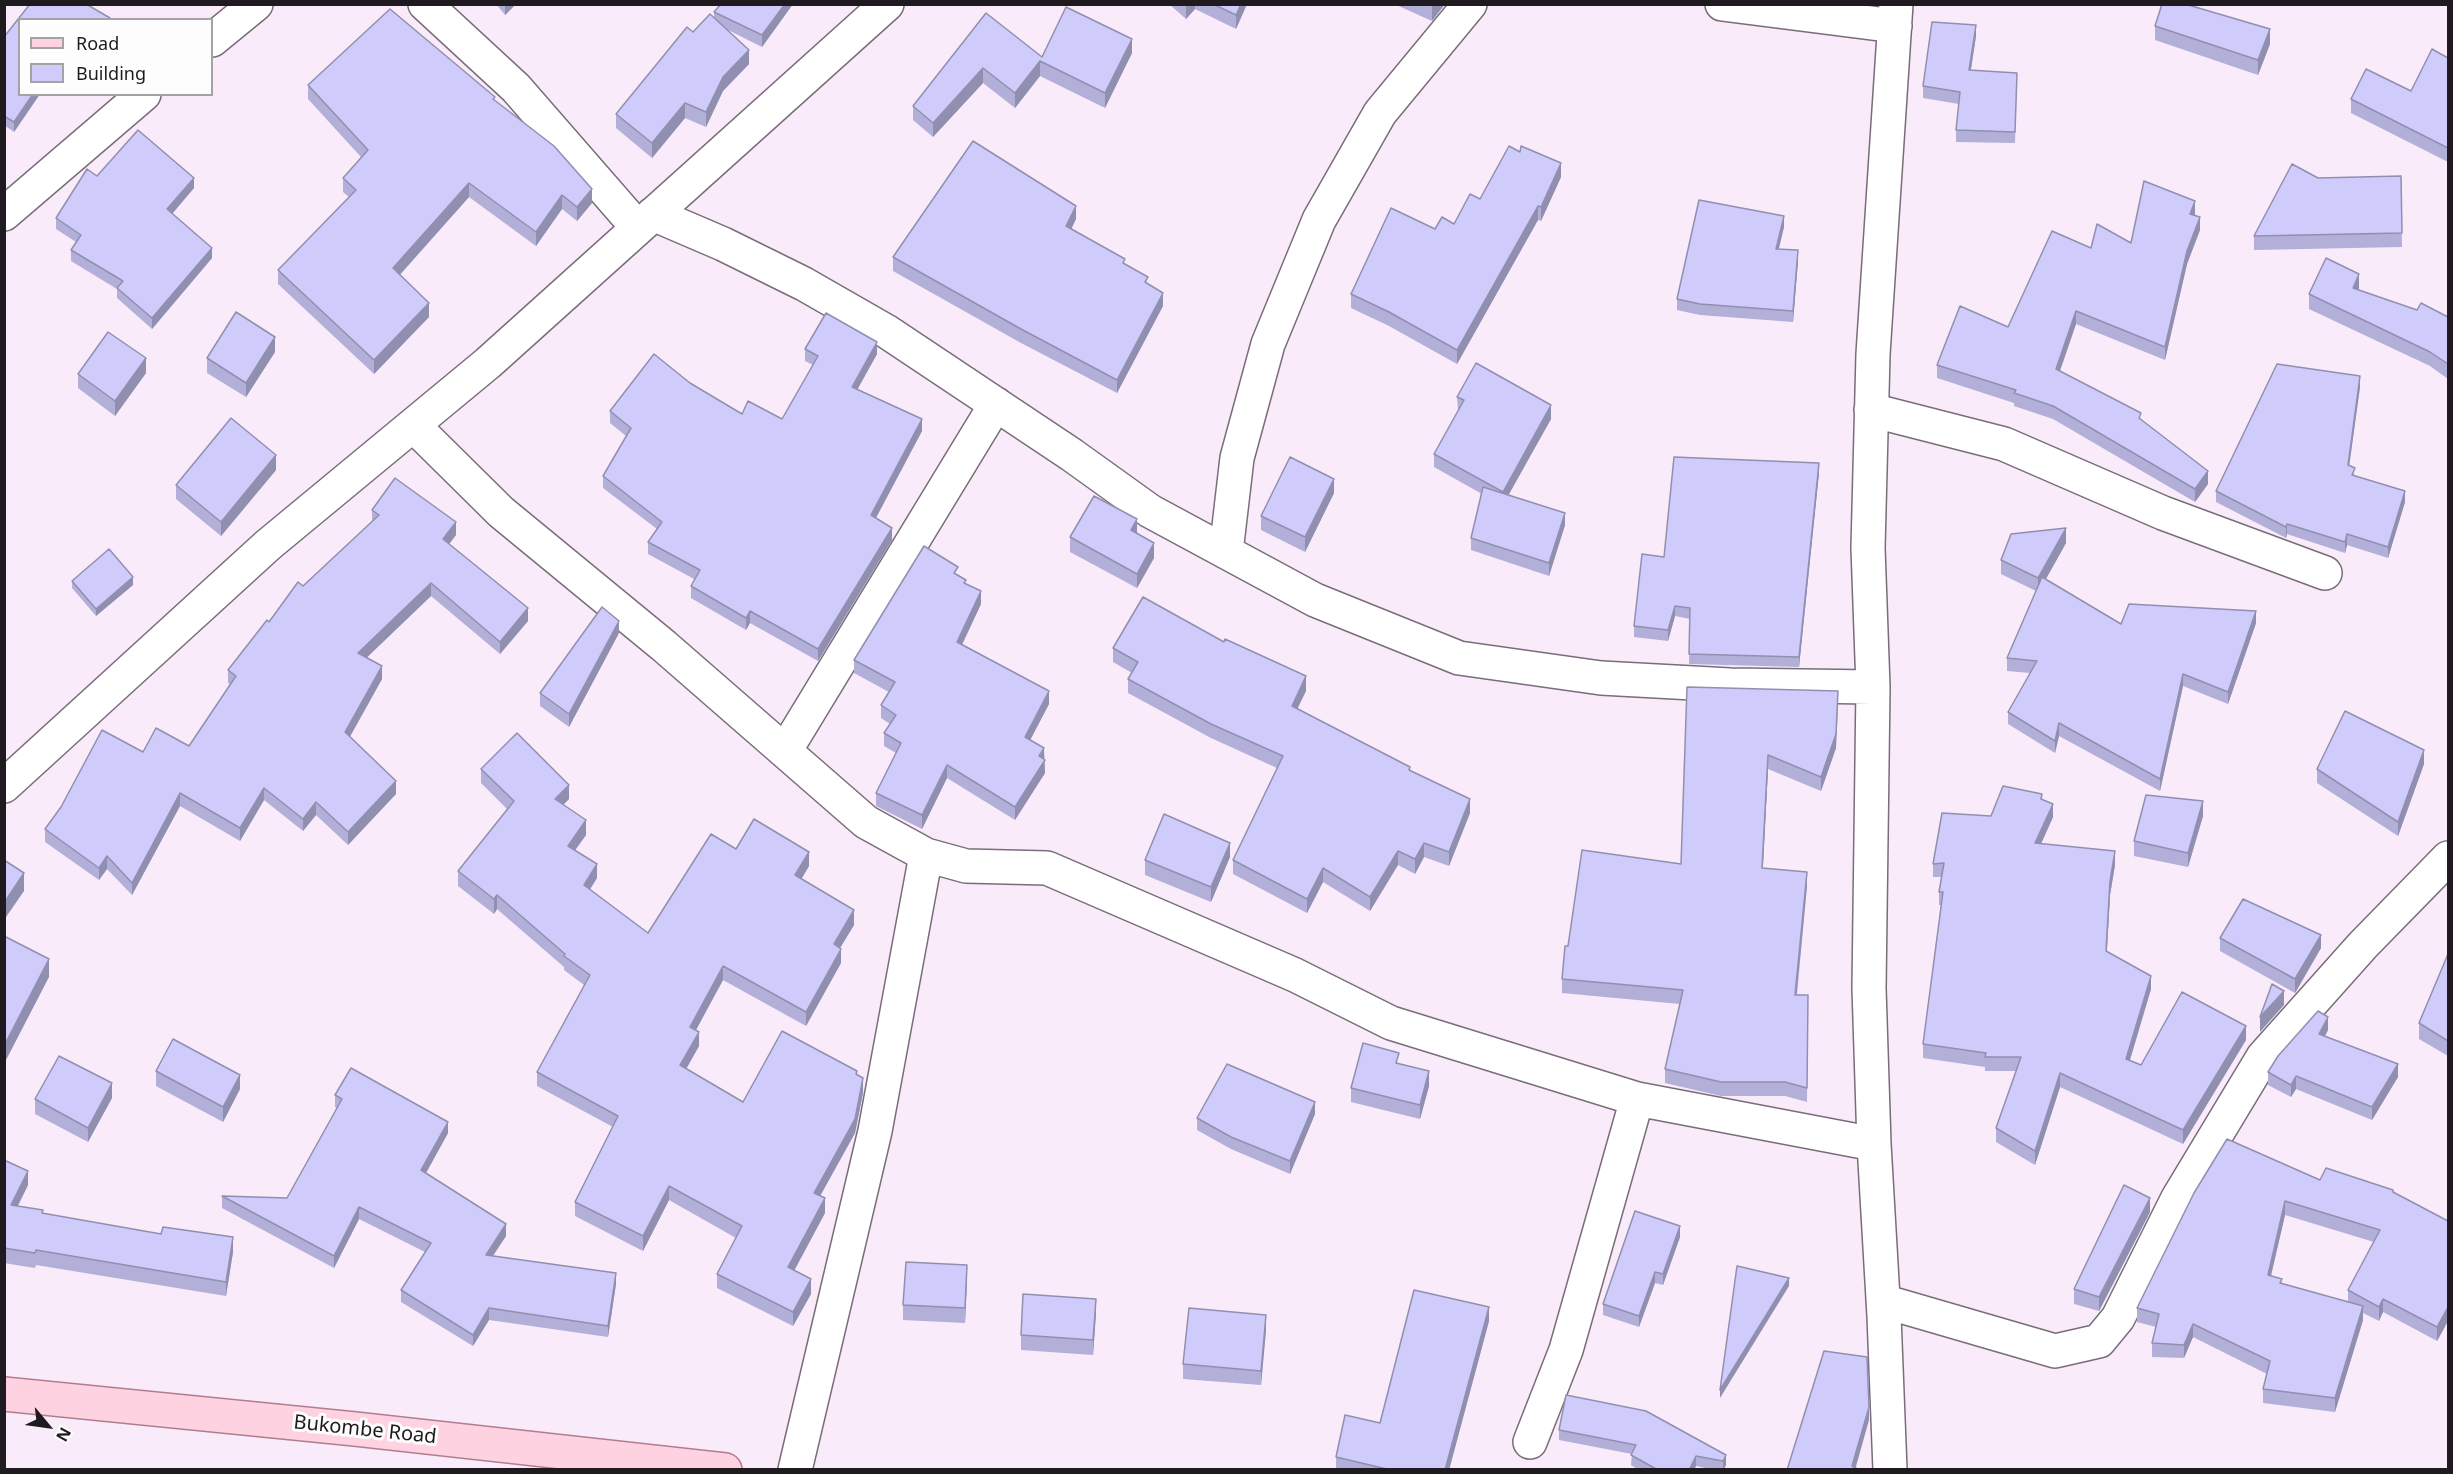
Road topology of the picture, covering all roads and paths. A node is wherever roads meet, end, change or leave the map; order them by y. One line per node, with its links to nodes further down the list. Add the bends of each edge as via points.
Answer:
1 (256, 4): 7 (street)
2 (425, 4): 10 (street, via 516,88)
3 (887, 4): 10 (street)
4 (1470, 4): 14 (street, via 1380,113 1319,220 1268,344 1237,458)
5 (1722, 4): 6 (street)
6 (1896, 15): 12 (street)
7 (213, 39)
8 (142, 96): 9 (street)
9 (4, 214)
10 (646, 221): 11 (street, via 723,244 804,284); 13 (street)
11 (996, 404): 14 (street, via 1150,511); 17 (street)
12 (1871, 410): 15 (street, via 2004,444 2163,513); 16 (street, via 1868,548)
13 (413, 425): 17 (street, via 501,512); 18 (street, via 268,545)
14 (1226, 552): 16 (street, via 1315,600 1459,658 1601,678)
15 (2325, 573)
16 (1873, 687): 22 (street, via 1869,988)
17 (785, 751): 19 (street, via 866,822)
18 (4, 786)
19 (926, 855): 21 (street, via 966,866 1047,868 1295,975 1391,1023); 27 (street, via 875,1131)
20 (2448, 858): 23 (street, via 2363,945 2263,1057 2178,1198 2118,1318 2099,1341 2055,1351)
21 (1637, 1099): 22 (street); 25 (street, via 1566,1350)
22 (1874, 1144): 23 (street)
23 (1883, 1301): 28 (street)
24 (4, 1394): 26 (main road, Bukombe Road)
25 (1530, 1442)
26 (725, 1470)
27 (795, 1470)
28 (1890, 1470)

